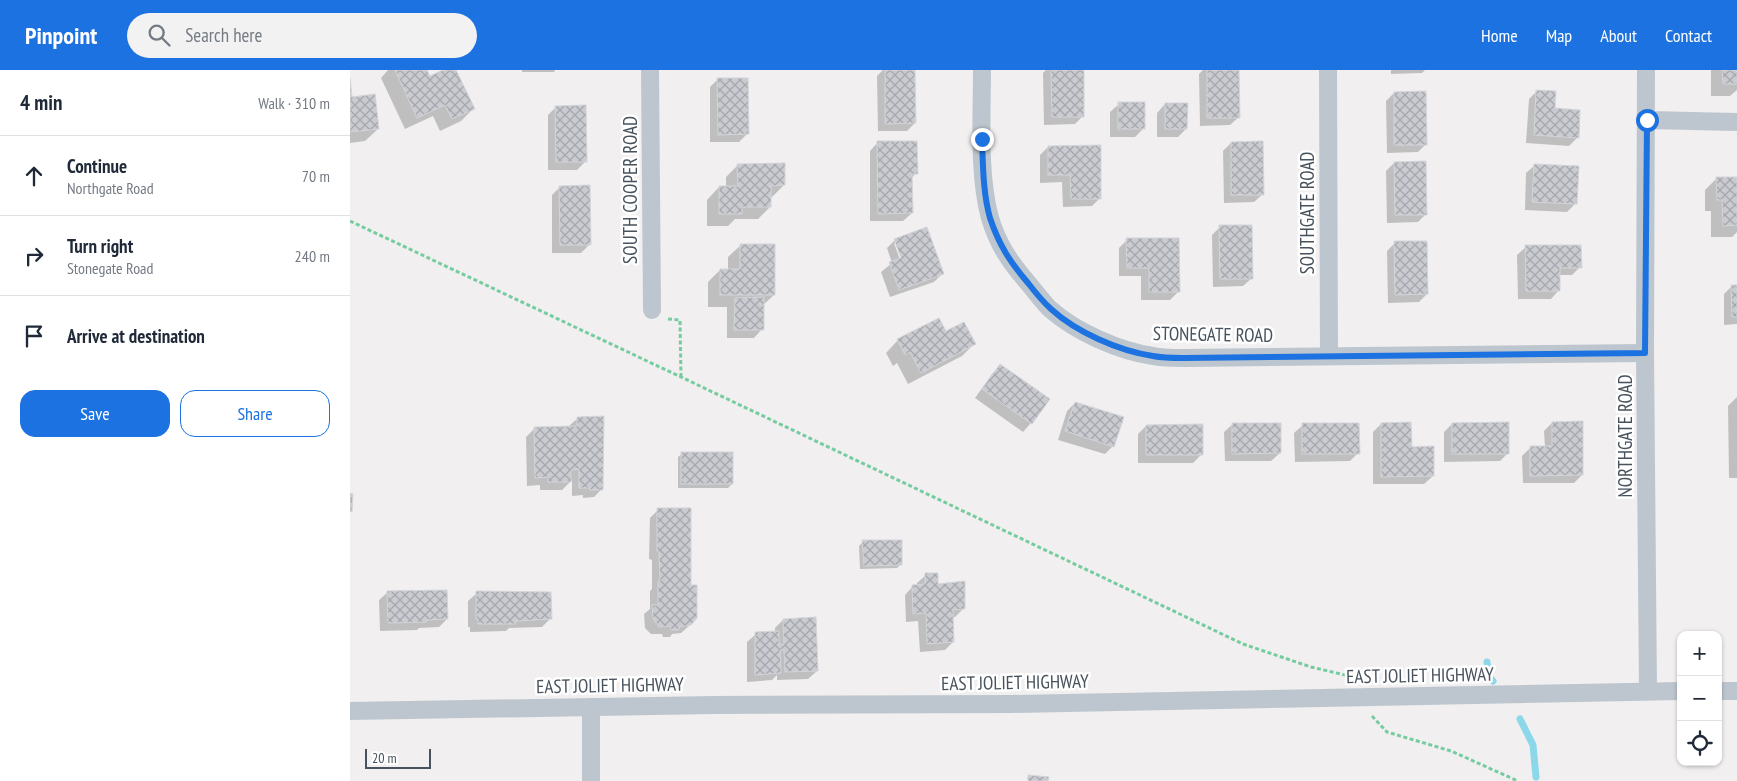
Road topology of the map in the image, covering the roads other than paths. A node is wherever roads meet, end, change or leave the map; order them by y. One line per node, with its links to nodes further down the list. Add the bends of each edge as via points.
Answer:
1 (650, 70): 7 (street, SOUTH COOPER ROAD)
2 (982, 70): 9 (street, STONEGATE ROAD, via 983,178 990,217 1010,262 1050,309 1094,337 1152,356)
3 (1328, 70): 9 (street, SOUTHGATE ROAD)
4 (1646, 70): 5 (street, NORTHGATE ROAD)
5 (1647, 120): 6 (street); 8 (street, NORTHGATE ROAD)
6 (1737, 122)
7 (652, 310)
8 (1645, 353): 9 (street, STONEGATE ROAD); 10 (street, NORTHGATE ROAD)
9 (1329, 356)
10 (1648, 691): 11 (street, EAST JOLIET HIGHWAY); 14 (street, EAST JOLIET HIGHWAY, via 1020,704)
11 (1677, 691)
12 (1722, 691): 13 (street)
13 (1737, 691)
14 (591, 707): 15 (street, EAST JOLIET HIGHWAY); 16 (street)
15 (350, 711)
16 (591, 781)

